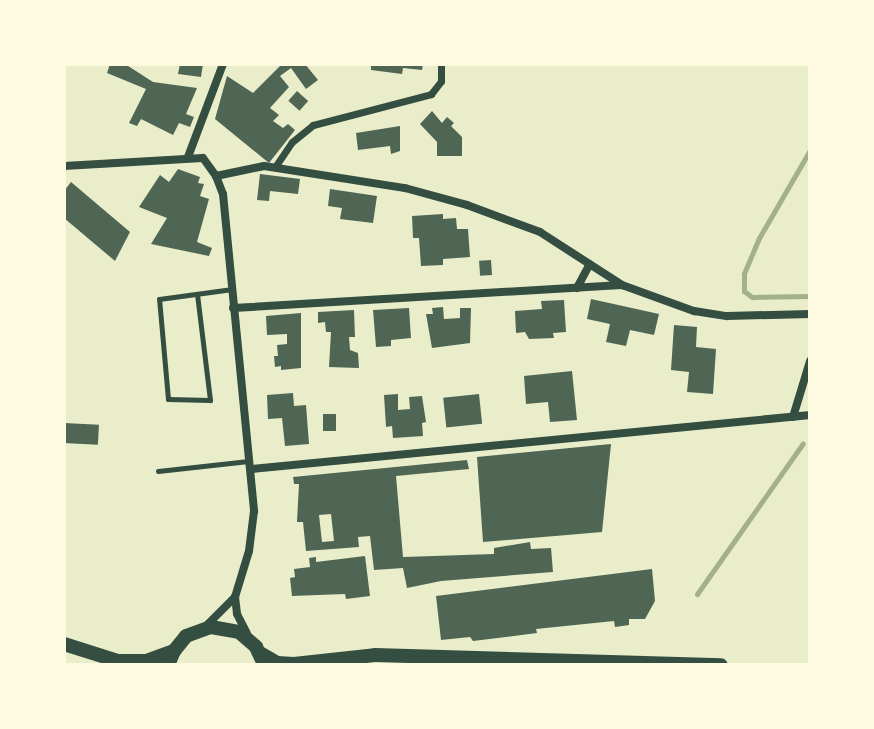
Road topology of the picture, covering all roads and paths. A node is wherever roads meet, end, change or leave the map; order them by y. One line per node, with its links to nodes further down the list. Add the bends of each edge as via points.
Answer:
1 (223, 64): 3 (street)
2 (441, 64): 5 (street, via 441,81 431,94 313,125 292,142)
3 (188, 157): 4 (street); 6 (street, via 203,158)
4 (64, 166)
5 (275, 167): 6 (street); 7 (street, via 405,188 467,205 540,232)
6 (216, 176): 10 (street, via 223,194)
7 (590, 264): 8 (street); 9 (street)
8 (622, 285): 9 (street); 13 (street, via 694,311 727,316)
9 (577, 288): 12 (street)
10 (232, 289): 11 (lane); 12 (street)
11 (197, 294): 11 (lane, via 159,299 168,399 210,400)
12 (233, 308): 17 (street)
13 (810, 314)
14 (810, 361): 16 (street)
15 (810, 415): 16 (street)
16 (793, 417): 17 (street)
17 (251, 465): 18 (lane); 19 (street, via 254,511)
18 (158, 471)
19 (235, 597): 20 (street); 22 (street, via 237,614)
20 (203, 628): 22 (main road, via 233,629); 23 (main road, via 186,636)
21 (64, 644): 23 (main road, via 118,661)
22 (258, 653): 24 (main road, via 285,663 375,655)
23 (171, 658)
24 (721, 665)

